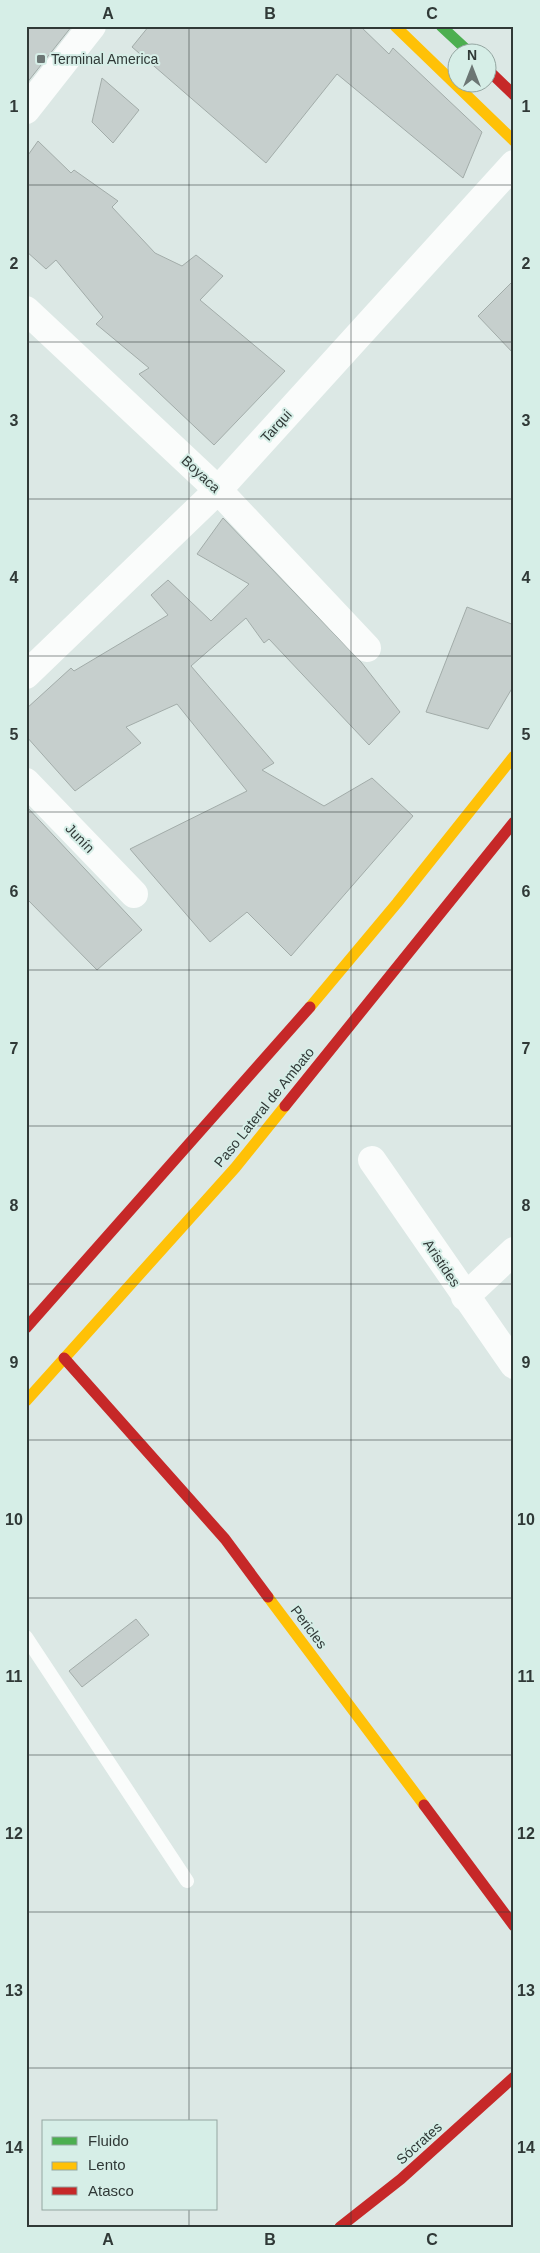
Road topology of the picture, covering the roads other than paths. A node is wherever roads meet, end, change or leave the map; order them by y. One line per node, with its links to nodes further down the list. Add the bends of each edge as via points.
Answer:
1 (92, 26): 7 (street)
2 (395, 26): 8 (main road)
3 (441, 26): 4 (main road)
4 (458, 42)
5 (498, 80): 6 (main road)
6 (514, 95)
7 (26, 110)
8 (514, 141)
9 (514, 164): 11 (street, Tarqui)
10 (26, 310): 11 (street, Boyaca)
11 (218, 490): 12 (street, Boyaca); 13 (street, Tarqui)
12 (367, 648)
13 (26, 675)
14 (514, 756): 21 (main road, Paso Lateral de Ambato, via 269,1054)
15 (26, 782): 17 (street, Junín)
16 (514, 822): 22 (main road, Paso Lateral de Ambato, via 236,1168)
17 (134, 894)
18 (372, 1160): 20 (street, Aristides)
19 (514, 1251): 20 (street)
20 (465, 1297): 23 (street, Aristides)
21 (26, 1328)
22 (64, 1358): 24 (main road, Paso Lateral de Ambato); 27 (main road, Pericles, via 225,1539)
23 (514, 1365)
24 (26, 1401)
25 (26, 1637): 26 (lane)
26 (187, 1881)
27 (514, 1926)
28 (514, 2077): 29 (main road, Sócrates, via 401,2178)
29 (340, 2227)

